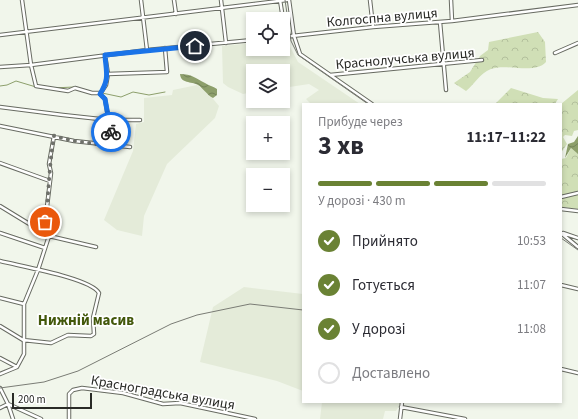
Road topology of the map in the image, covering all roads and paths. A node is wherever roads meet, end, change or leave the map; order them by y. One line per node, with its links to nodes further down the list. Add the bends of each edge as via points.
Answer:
1 (22, 0): 17 (street)
2 (141, 0): 13 (street)
3 (174, 0): 12 (street)
4 (221, 0): 10 (street)
5 (280, 0): 6 (street); 10 (street); 11 (street)
6 (288, 0): 20 (street)
7 (370, 0): 16 (street)
8 (451, 0): 14 (street)
9 (578, 5): 14 (street, Колгоспна вулиця)
10 (222, 9): 12 (street); 22 (street)
11 (282, 12)
12 (176, 14): 13 (street)
13 (144, 18): 17 (street); 25 (street)
14 (452, 21): 15 (street, Колгоспна вулиця)
15 (440, 22): 16 (street, Колгоспна вулиця); 29 (street)
16 (373, 27): 20 (street, Колгоспна вулиця)
17 (26, 32): 18 (street); 30 (street)
18 (0, 36)
19 (290, 36): 20 (street, Колгоспна вулиця)
20 (294, 36): 33 (street, via 303,57)
21 (246, 41): 22 (street)
22 (226, 43): 24 (street)
23 (578, 43): 26 (street)
24 (165, 48): 25 (street); 32 (street, via 167,72)
25 (147, 50): 27 (street)
26 (555, 53)
27 (105, 55): 30 (street); 32 (street)
28 (482, 60): 29 (street, Краснолучська вулиця)
29 (444, 64): 33 (street, Краснолучська вулиця); 34 (street)
30 (31, 65): 31 (street); 35 (street, via 36,86 68,91 75,88 92,93)
31 (0, 67)
32 (108, 74): 35 (street, via 106,85)
33 (330, 75): 36 (street)
34 (446, 90)
35 (101, 92): 38 (street)
36 (371, 103)
37 (0, 107): 38 (street)
38 (109, 120): 39 (street); 42 (street)
39 (140, 120)
40 (0, 126): 41 (street)
41 (54, 136): 42 (street); 45 (street, via 49,164)
42 (112, 146): 43 (street)
43 (130, 147)
44 (0, 163): 45 (street)
45 (50, 181): 51 (street)
46 (578, 193): 47 (street)
47 (562, 197)
48 (0, 206): 51 (street)
49 (562, 209): 50 (street)
50 (578, 211)
51 (44, 232): 55 (street)
52 (0, 233): 59 (street)
53 (562, 233): 56 (street)
54 (562, 234): 58 (street)
55 (49, 236): 57 (street); 59 (street)
56 (578, 238)
57 (96, 247)
58 (578, 247)
59 (45, 248): 61 (street)
60 (0, 261): 61 (street)
61 (38, 270): 65 (street); 67 (street, via 65,275 94,287 99,293 93,318 94,334 68,335 51,343)
62 (562, 285): 63 (street)
63 (578, 289)
64 (0, 298): 65 (street)
65 (24, 304): 67 (street)
66 (0, 326): 67 (street)
67 (23, 340): 69 (street, via 24,354)
68 (0, 358): 69 (street)
69 (17, 367): 72 (street)
70 (562, 369): 71 (street)
71 (578, 373)
72 (0, 374)
73 (0, 388): 75 (street)
74 (402, 403): 76 (street)
75 (8, 404): 77 (street); 78 (street); 79 (street)
76 (401, 407): 84 (street); 85 (street)
77 (0, 408)
78 (17, 409): 79 (street); 81 (street)
79 (12, 414): 80 (street)
80 (13, 419)
81 (41, 419)
82 (69, 419): 83 (street, Красноградська вулиця, via 69,394 82,388 123,393 163,404 180,403)
83 (256, 419)
84 (400, 419)
85 (465, 419)

